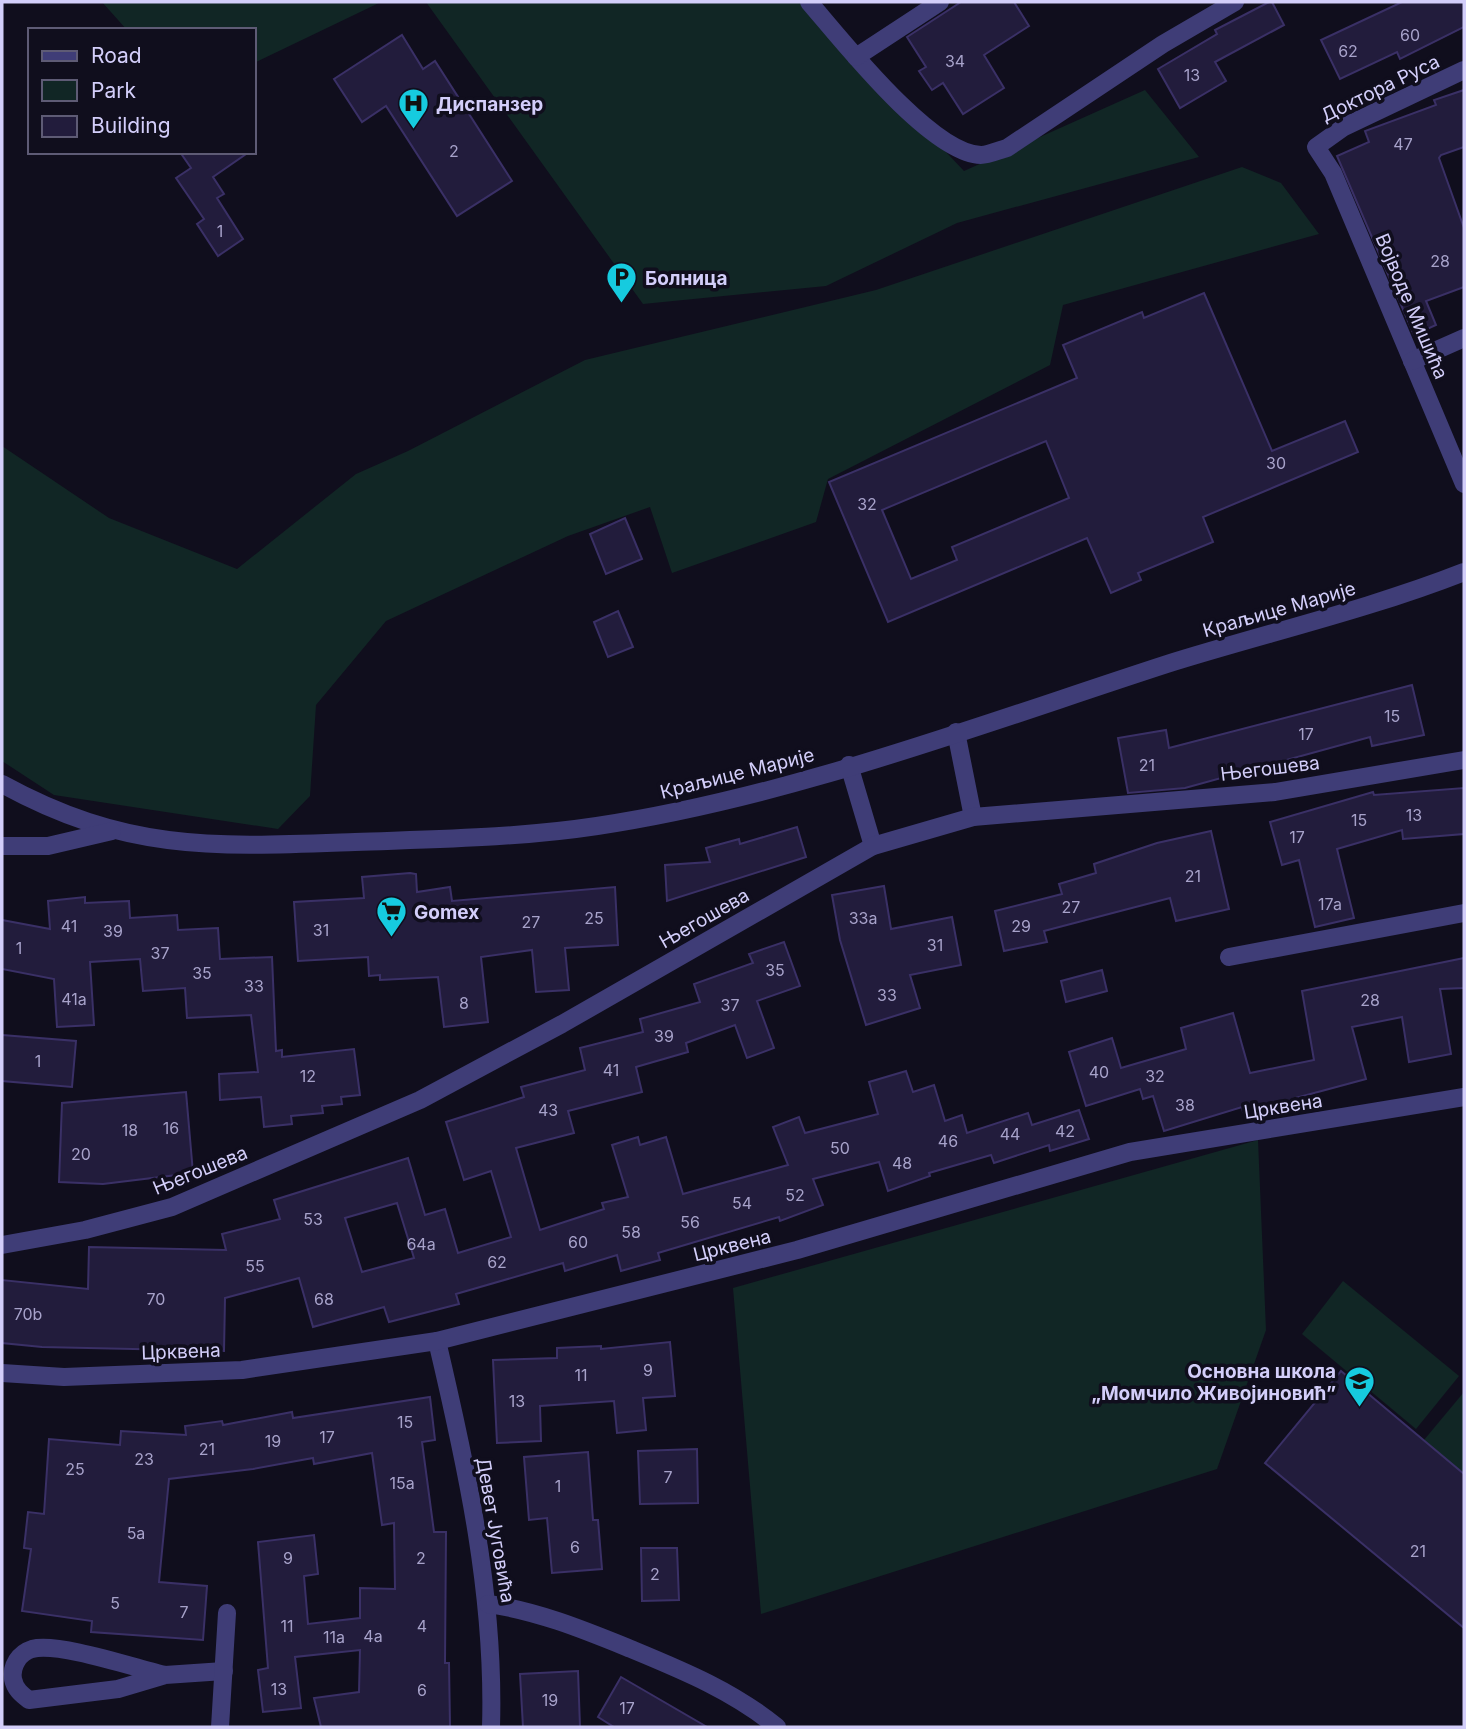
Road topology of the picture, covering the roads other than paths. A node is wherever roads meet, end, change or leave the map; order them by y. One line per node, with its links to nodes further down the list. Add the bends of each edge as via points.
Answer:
1 (809, 2): 4 (street)
2 (940, 2): 4 (street)
3 (1235, 2): 4 (street, via 1007,148 982,155 955,149 914,116)
4 (856, 57)
5 (1464, 70): 6 (street, Доктора Руса, via 1344,127)
6 (1316, 147): 8 (street, Војводе Мишића, via 1333,173)
7 (1464, 338): 8 (street)
8 (1412, 360): 9 (street, Војводе Мишића)
9 (1464, 484)
10 (1464, 572): 11 (street, Краљице Марије)
11 (956, 732): 13 (street, Краљице Марије); 15 (street)
12 (1464, 760): 15 (street, Његошева, via 1275,792)
13 (849, 765): 16 (street, Краљице Марије, via 672,812 561,830 240,846 160,841); 18 (street)
14 (2, 784): 16 (street, Краљице Марије, via 58,813)
15 (973, 817): 18 (street, Његошева)
16 (112, 831): 17 (street, via 48,846)
17 (2, 846)
18 (873, 846): 22 (street, Његошева, via 420,1100 172,1207)
19 (1464, 913): 20 (street)
20 (1229, 957)
21 (1464, 1097): 23 (street, Црквена, via 1130,1153 797,1250)
22 (2, 1245)
23 (437, 1342): 24 (street, Црквена, via 242,1370 64,1377); 25 (street, Девет Југовића)
24 (2, 1373)
25 (488, 1604): 30 (street, Девет Југовића); 31 (street, via 582,1629 710,1682)
26 (227, 1613): 27 (street)
27 (224, 1671): 28 (street); 29 (street)
28 (165, 1675): 28 (street, via 96,1693 29,1700 16,1689 13,1672 19,1657 34,1648)
29 (220, 1727)
30 (491, 1727)
31 (777, 1727)

